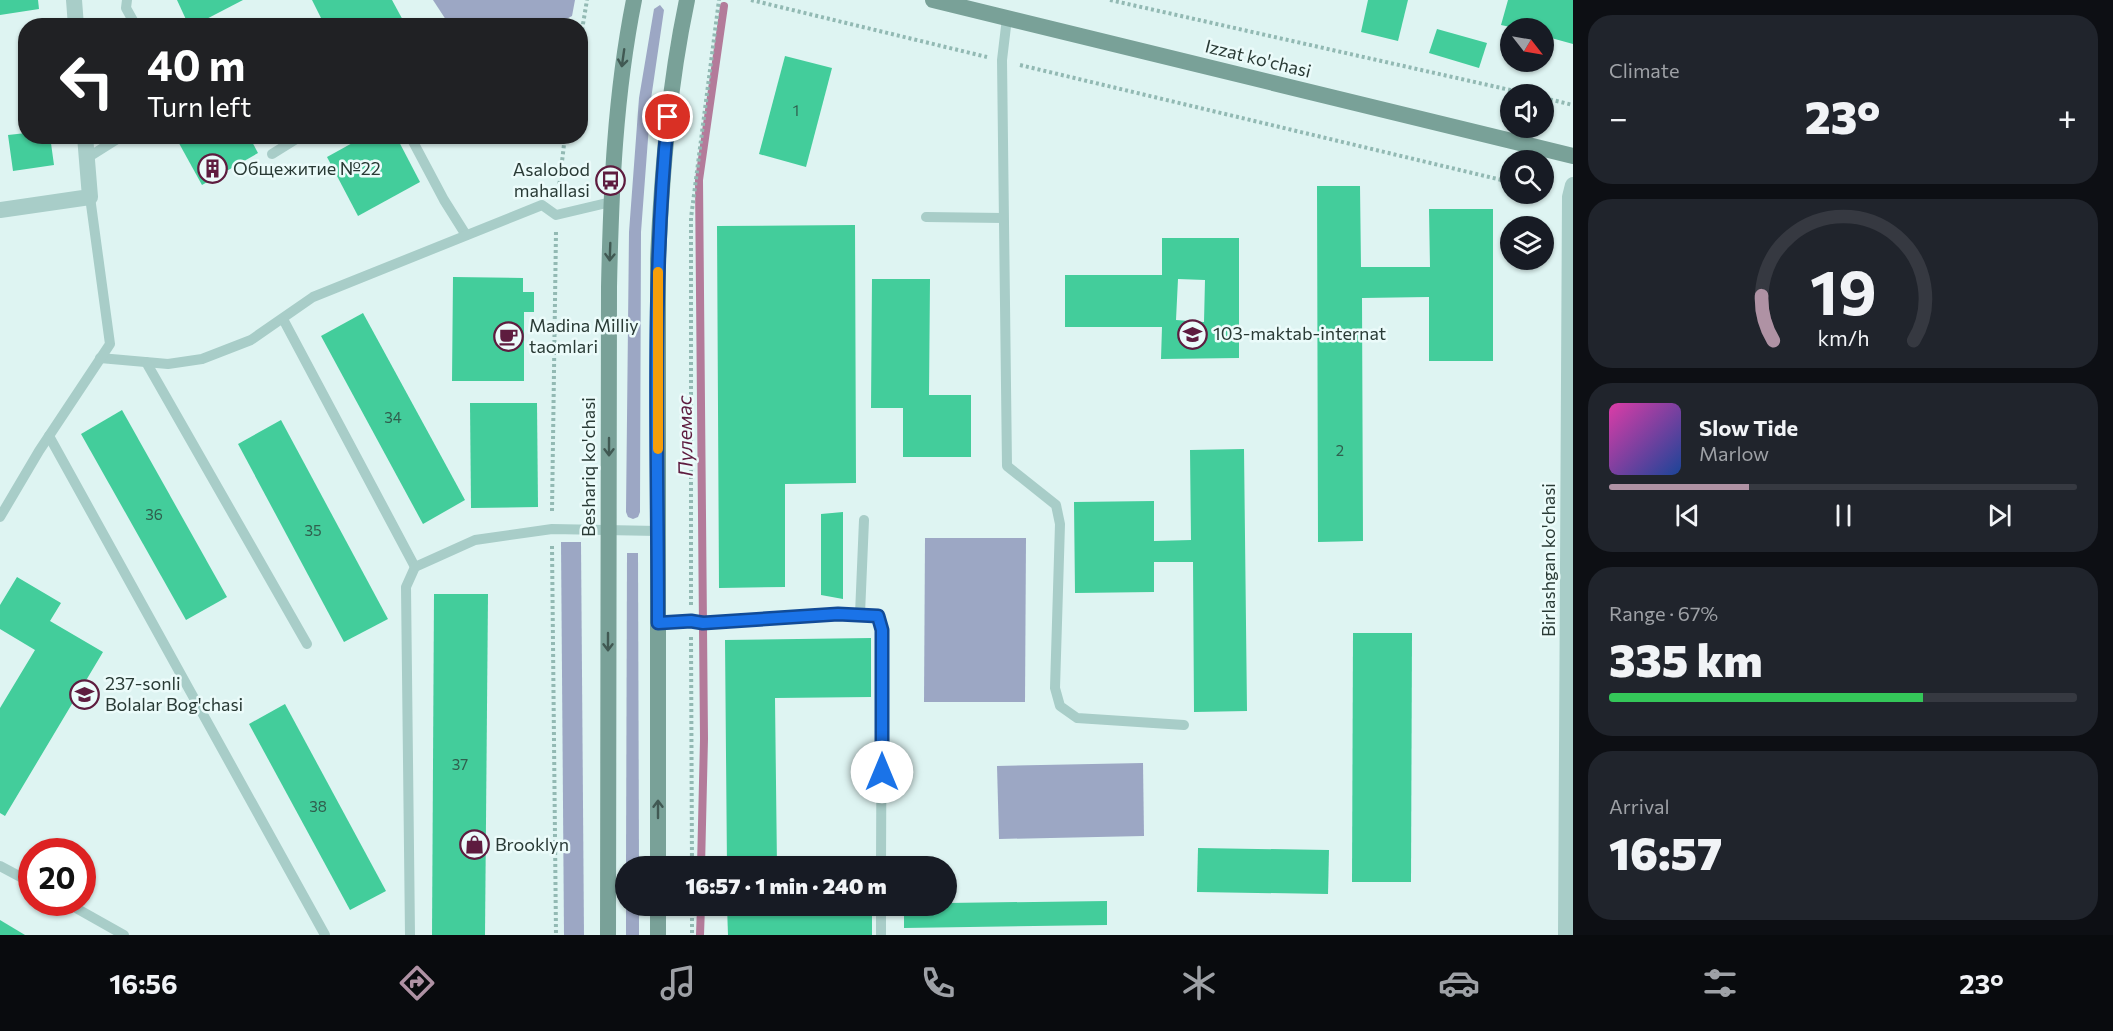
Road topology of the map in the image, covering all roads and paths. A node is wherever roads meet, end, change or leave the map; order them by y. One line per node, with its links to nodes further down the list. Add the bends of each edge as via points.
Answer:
1 (74, 0): 10 (street)
2 (127, 0): 11 (lane)
3 (587, 0): 12 (path)
4 (633, 0): 28 (main road, Beshariq ko'chasi, one-way to 28, via 618,95)
5 (687, 0): 40 (main road, via 677,47 661,187)
6 (719, 0): 43 (path, via 691,218)
7 (751, 0): 14 (path)
8 (933, 0): 13 (main road, Izzat ko'chasi)
9 (1110, 0): 15 (path)
10 (75, 18)
11 (132, 18)
12 (584, 18)
13 (1007, 18): 14 (lane); 23 (main road, Izzat ko'chasi)
14 (1002, 60): 25 (path); 31 (lane)
15 (1500, 88)
16 (1554, 100): 17 (path)
17 (1573, 105)
18 (86, 144): 24 (street)
19 (109, 144): 24 (lane)
20 (288, 144): 22 (lane)
21 (414, 144): 32 (lane)
22 (272, 154)
23 (1573, 156)
24 (87, 158): 27 (street)
25 (1500, 180)
26 (1573, 185): 56 (street, Birlashgan ko'chasi)
27 (90, 197): 29 (street); 34 (lane, via 110,344)
28 (611, 202): 32 (lane, via 556,215 542,205); 39 (main road, Beshariq ko'chasi, one-way to 39)
29 (0, 210)
30 (926, 217): 31 (lane)
31 (1003, 218): 46 (lane, via 1007,466 1056,505 1060,524 1055,688 1060,706 1077,718)
32 (466, 235): 33 (lane, via 313,297)
33 (283, 319): 35 (lane, via 251,340 202,359 168,364); 41 (lane)
34 (100, 358): 35 (lane); 36 (lane)
35 (146, 362): 45 (lane)
36 (49, 436): 37 (lane); 58 (lane)
37 (0, 517)
38 (864, 520): 42 (lane)
39 (608, 531): 40 (lane); 41 (lane, via 552,529 475,540); 60 (main road, Beshariq ko'chasi, one-way to 60)
40 (658, 531): 44 (main road)
41 (415, 567): 59 (lane, via 406,587)
42 (860, 614): 43 (lane); 49 (lane, via 878,616 882,630)
43 (691, 621): 44 (lane); 48 (path)
44 (658, 623): 47 (main road, one-way to 44)
45 (307, 644)
46 (1184, 725)
47 (658, 856)
48 (692, 856)
49 (882, 856)
50 (0, 866): 51 (lane)
51 (18, 876)
52 (90, 916): 57 (lane)
53 (658, 916): 61 (main road)
54 (692, 916): 62 (path)
55 (881, 916): 63 (lane)
56 (1569, 934)
57 (124, 935)
58 (325, 935)
59 (410, 935)
60 (608, 935)
61 (658, 935)
62 (692, 935)
63 (881, 935)

